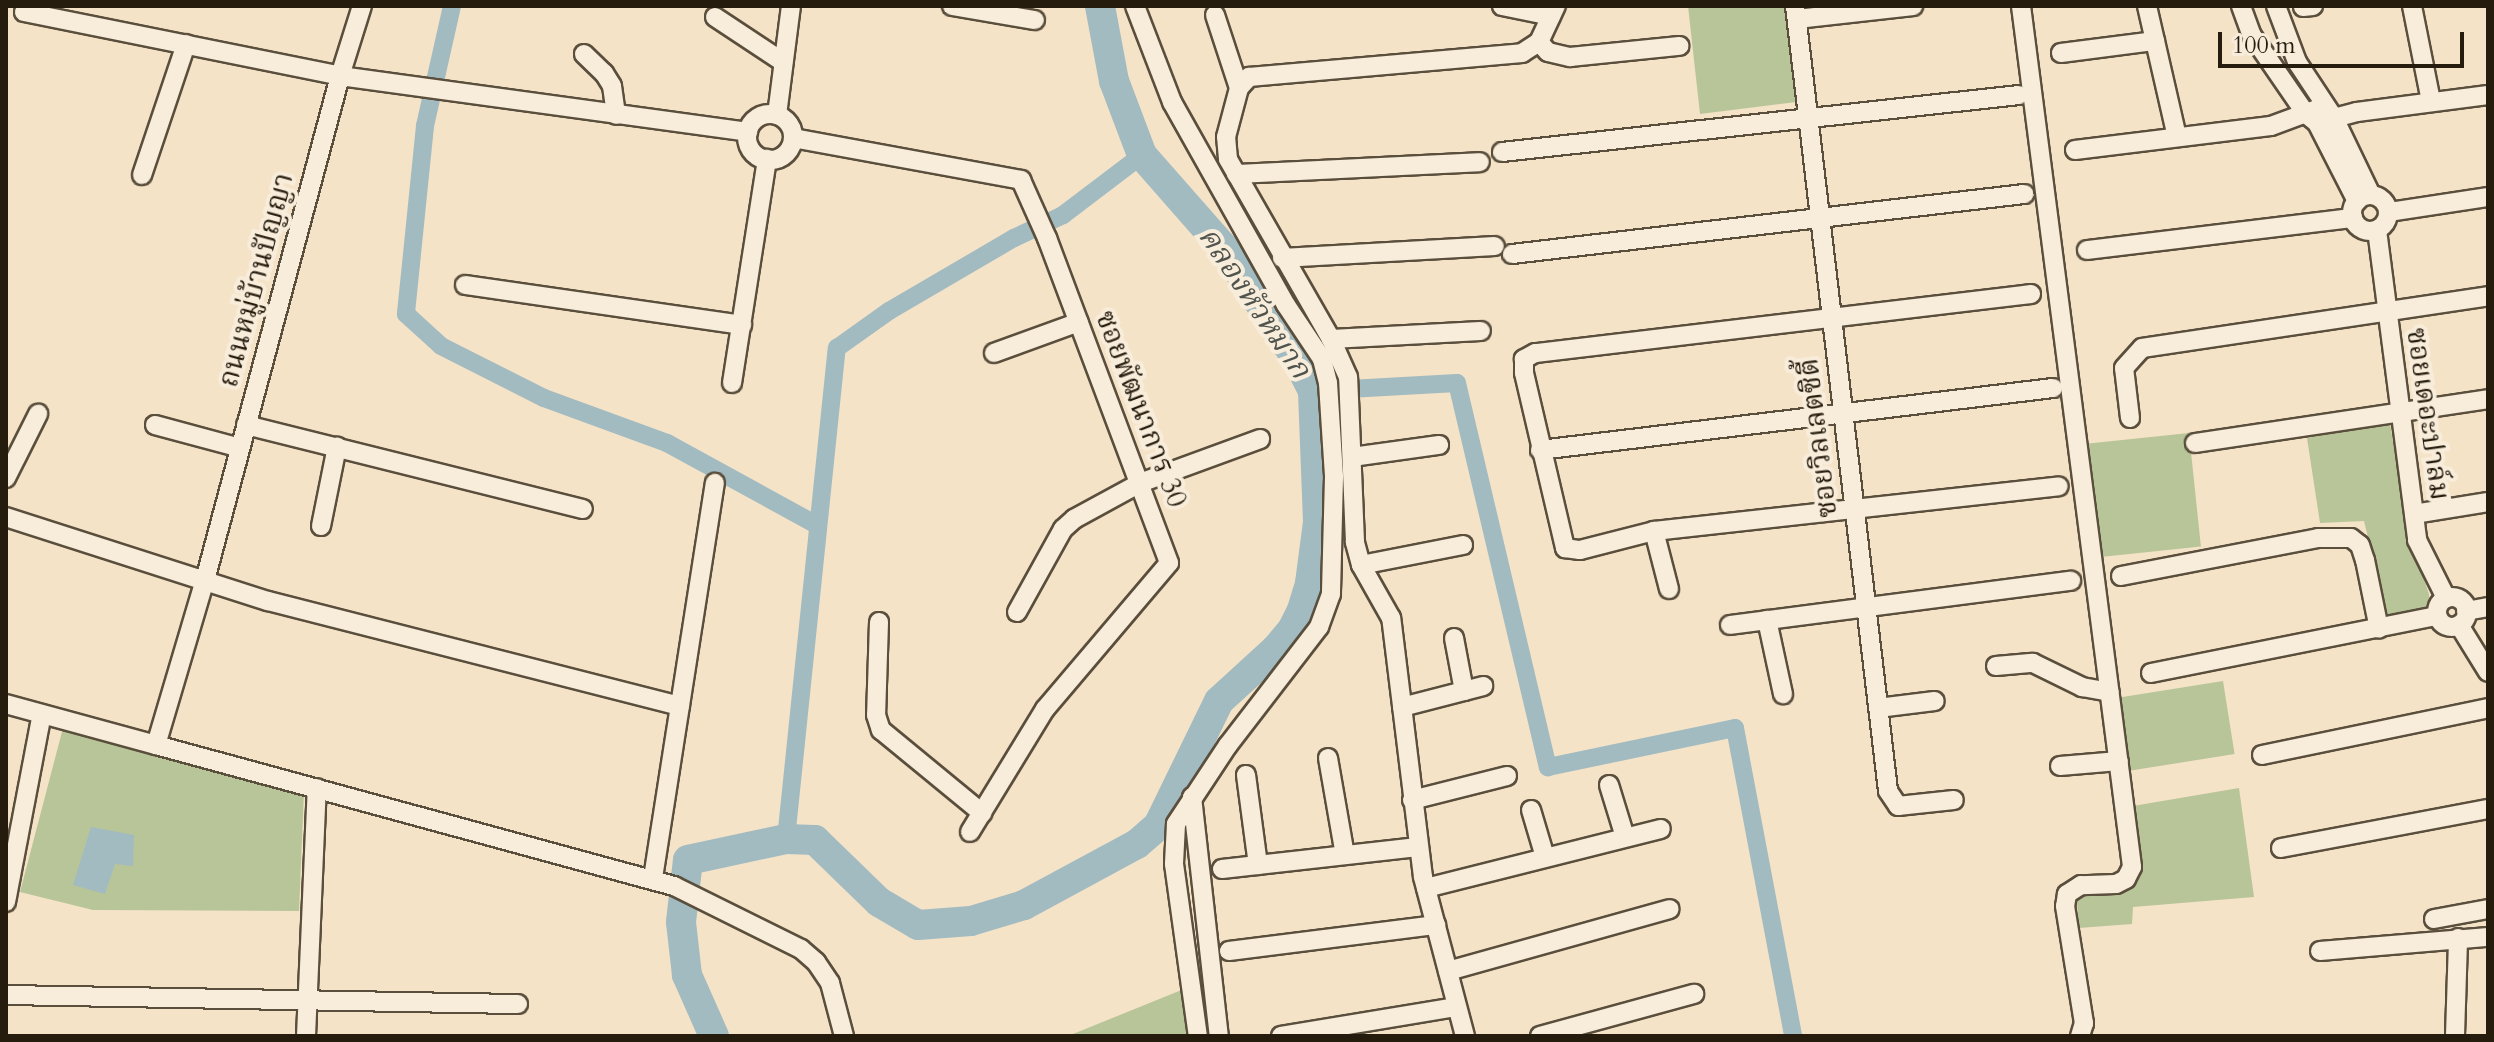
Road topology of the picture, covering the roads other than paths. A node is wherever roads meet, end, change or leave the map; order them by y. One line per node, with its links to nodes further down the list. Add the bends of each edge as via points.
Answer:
1 (362, 6): 27 (street, ถนนหมู่บ้านปัญญา)
2 (791, 6): 26 (street)
3 (952, 6): 17 (street)
4 (1135, 6): 130 (street, via 1172,102 1322,359 1328,383 1334,552 1326,612)
5 (1502, 6): 12 (street)
6 (1913, 6): 14 (street)
7 (2021, 6): 112 (street)
8 (2147, 6): 18 (street)
9 (2241, 6): 25 (street)
10 (2276, 6): 22 (street)
11 (2412, 6): 31 (street)
12 (1553, 11): 19 (street)
13 (24, 12): 20 (street)
14 (1796, 12): 35 (street, ซอยวิลเลตซิตี้)
15 (1215, 15): 28 (street)
16 (715, 17): 26 (street)
17 (1035, 20)
18 (2155, 41): 23 (street); 37 (street)
19 (1539, 42): 21 (street, via 1557,56 1570,57); 28 (street, via 1522,53 1249,77)
20 (186, 44): 27 (street); 44 (street)
21 (1679, 46)
22 (2292, 48): 25 (street); 34 (street)
23 (2061, 53)
24 (584, 54): 32 (street, via 612,86)
25 (2267, 58): 34 (street)
26 (783, 62): 33 (street)
27 (340, 76): 32 (street); 71 (street, ถนนหมู่บ้านปัญญา)
28 (1239, 88): 43 (street, via 1226,137)
29 (2019, 95): 35 (street)
30 (2488, 95): 31 (street)
31 (2431, 101): 34 (street)
32 (616, 115): 36 (street)
33 (777, 115): 36 (street, via 762,116); 38 (street, via 789,124)
34 (2320, 115): 37 (street); 47 (street)
35 (1808, 116): 40 (street); 49 (street, ซอยวิลเลตซิตี้)
36 (748, 132): 41 (street, via 754,153)
37 (2177, 137): 39 (street)
38 (793, 138): 41 (street, via 787,152); 58 (street, ซอยพัฒนาการ 30, via 1011,176 1027,188)
39 (2075, 150)
40 (1502, 152)
41 (767, 159): 59 (street)
42 (1480, 162): 43 (street)
43 (1236, 174): 52 (street)
44 (142, 175)
45 (2024, 194): 49 (street)
46 (2488, 197): 48 (street)
47 (2360, 205): 48 (street, via 2385,202); 50 (street, via 2365,231); 51 (street)
48 (2389, 212): 50 (street)
49 (1820, 218): 52 (street, via 1504,250); 57 (street, ซอยวิลเลตซิตี้)
50 (2377, 230): 56 (street, ซอยเดอะปาล์ม)
51 (2087, 250)
52 (1282, 258): 61 (street)
53 (465, 285): 59 (street)
54 (2031, 294): 57 (street)
55 (2488, 296): 56 (street)
56 (2385, 312): 67 (street, ซอยเดอะปาล์ม); 69 (street, via 2142,348 2124,368)
57 (1832, 318): 66 (street, ซอยวิลเลตซิตี้); 77 (street, via 1535,353 1524,359 1524,373)
58 (1079, 322): 62 (street); 81 (street, ซอยพัฒนาการ 30)
59 (742, 325): 63 (street)
60 (1481, 331): 61 (street)
61 (1331, 339): 78 (street, via 1348,377)
62 (994, 353)
63 (732, 383)
64 (2053, 388): 66 (street)
65 (2488, 399): 67 (street)
66 (1843, 413): 77 (street); 85 (street, ซอยวิลเลตซิตี้)
67 (2400, 413): 73 (street); 86 (street, ซอยเดอะปาล์ม)
68 (38, 414): 79 (street)
69 (2130, 418)
70 (155, 425): 76 (street)
71 (246, 425): 75 (street); 76 (street, ถนนหมู่บ้านปัญญา)
72 (1260, 439): 81 (street)
73 (2195, 443)
74 (1439, 445): 78 (street)
75 (337, 447): 84 (street); 88 (street)
76 (240, 448): 93 (street, ถนนหมู่บ้านปัญญา)
77 (1540, 450): 89 (street, via 1565,548 1580,550)
78 (1352, 457): 91 (street, via 1355,542)
79 (6, 478)
80 (715, 483): 116 (street)
81 (1140, 483): 99 (street, via 1063,529); 135 (street, ซอยพัฒนาการ 30, via 1169,563 1045,709)
82 (2059, 486): 85 (street)
83 (2488, 502): 86 (street)
84 (583, 509)
85 (1855, 511): 89 (street); 97 (street, ซอยวิลเลตซิตี้)
86 (2414, 514): 96 (street, ซอยเดอะปาล์ม, via 2417,540)
87 (6, 517): 93 (street)
88 (321, 526)
89 (1654, 531): 95 (street)
90 (1463, 545): 91 (street)
91 (1361, 565): 117 (street, via 1391,618)
92 (2121, 576): 105 (street, via 2318,538 2351,538 2365,560)
93 (205, 580): 116 (street, via 268,601); 121 (street, ถนนหมู่บ้านปัญญา)
94 (2071, 581): 97 (street)
95 (1669, 589)
96 (2446, 598): 100 (street); 101 (street, via 2462,601)
97 (1866, 607): 102 (street); 118 (street, ซอยวิลเลตซิตี้)
98 (2488, 607): 101 (street)
99 (1017, 612)
100 (2437, 616): 101 (street, via 2444,625); 105 (street)
101 (2463, 618): 108 (street)
102 (1767, 620): 104 (street); 113 (street)
103 (879, 622): 135 (street, via 876,715 881,730)
104 (1730, 625)
105 (2379, 629): 109 (street)
106 (1454, 638): 111 (street)
107 (1996, 666): 112 (street, via 2033,663 2082,687)
108 (2488, 672)
109 (2151, 673)
110 (1483, 686): 111 (street)
111 (1464, 691): 117 (street)
112 (2110, 692): 124 (street)
113 (1783, 694)
114 (1935, 701): 118 (street)
115 (6, 704): 120 (street)
116 (680, 706): 145 (street)
117 (1402, 707): 131 (street)
118 (1878, 708): 132 (street, ซอยวิลเลตซิตี้, via 1893,800 1910,807)
119 (2488, 708): 122 (street)
120 (42, 714): 121 (street); 147 (street)
121 (156, 745): 129 (street)
122 (2262, 755)
123 (1328, 758): 141 (street)
124 (2119, 761): 125 (street); 169 (street, via 2132,867 2116,884 2073,889 2065,906 2083,1012)
125 (2060, 766)
126 (1246, 775): 143 (street)
127 (1507, 776): 131 (street)
128 (1609, 785): 138 (street)
129 (317, 788): 145 (street); 159 (street)
130 (1192, 797): 164 (street, via 1173,837); 165 (street)
131 (1412, 800): 139 (street)
132 (1954, 800)
133 (2488, 809): 140 (street)
134 (1531, 810): 142 (street)
135 (982, 813): 137 (street, ซอยพัฒนาการ 30)
136 (1661, 829): 138 (street)
137 (970, 832)
138 (1625, 837): 142 (street)
139 (1418, 847): 141 (street); 146 (street)
140 (2281, 848)
141 (1345, 855): 143 (street)
142 (1545, 857): 146 (street)
143 (1258, 865): 144 (street)
144 (1222, 869)
145 (653, 878): 163 (street, via 801,949 830,983)
146 (1426, 888): 151 (street)
147 (6, 902)
148 (1670, 909): 156 (street)
149 (2488, 909): 150 (street)
150 (2434, 919)
151 (1436, 925): 154 (street); 156 (street)
152 (2488, 937): 153 (street)
153 (2458, 938): 155 (street); 170 (street)
154 (1229, 951)
155 (2320, 951)
156 (1448, 971): 161 (street)
157 (1694, 994): 168 (street)
158 (6, 995): 159 (street)
159 (310, 1001): 160 (street); 162 (street)
160 (518, 1004)
161 (1457, 1007): 166 (street); 167 (street)
162 (306, 1036)
163 (844, 1036)
164 (1198, 1036)
165 (1219, 1036)
166 (1281, 1036)
167 (1465, 1036)
168 (1540, 1036)
169 (2080, 1036)
170 (2455, 1036)

